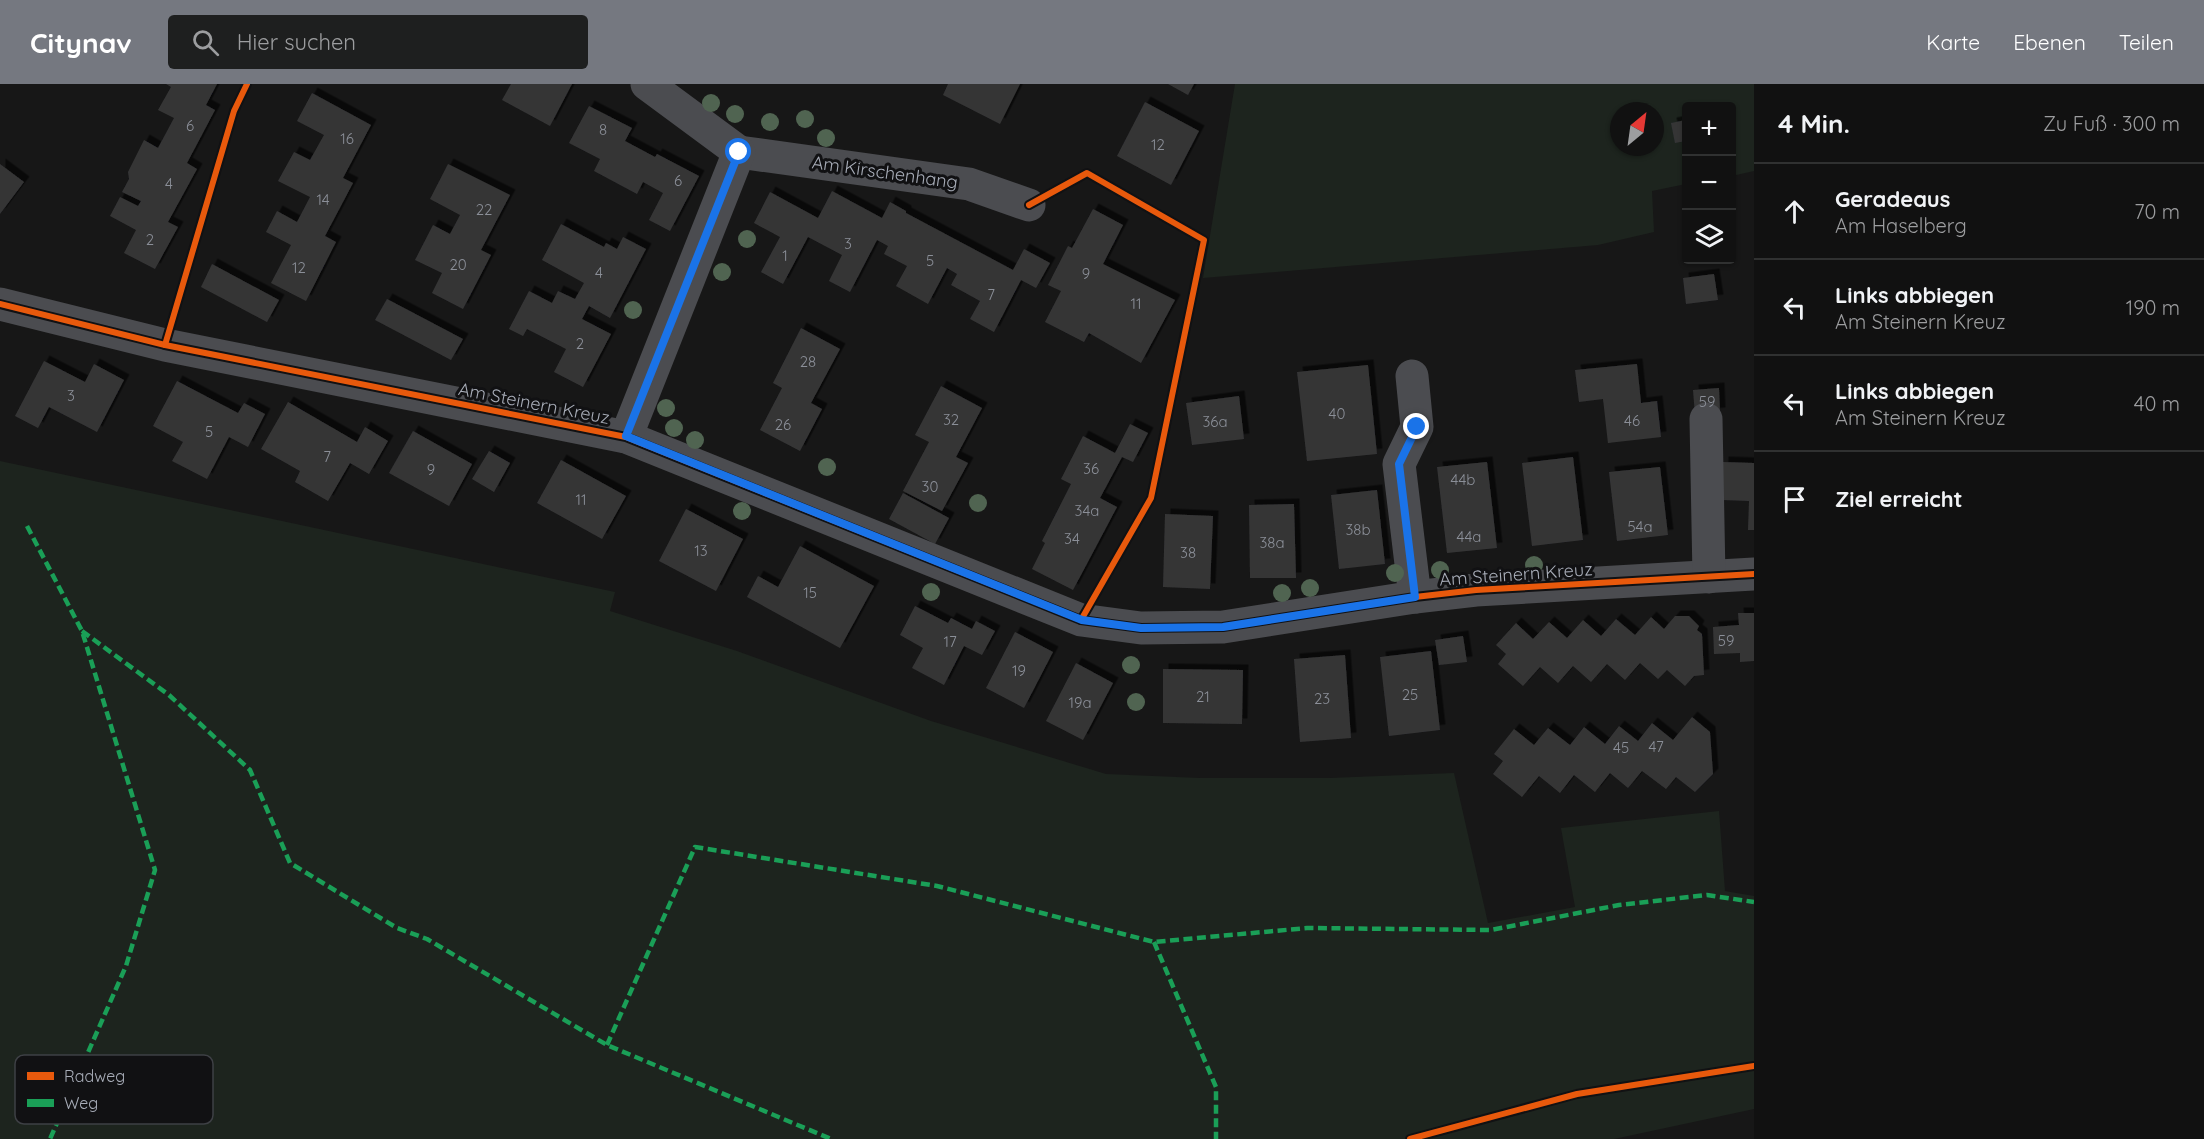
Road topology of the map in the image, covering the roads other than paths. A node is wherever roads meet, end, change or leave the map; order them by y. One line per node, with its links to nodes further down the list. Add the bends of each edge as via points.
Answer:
1 (647, 84): 2 (street)
2 (739, 152): 3 (street, Am Kirschenhang, via 969,184); 7 (street)
3 (1029, 205)
4 (0, 304): 7 (street, Am Steinern Kreuz, via 165,345)
5 (1412, 376): 10 (street, Am Steinern Kreuz, via 1417,427 1399,464)
6 (1707, 419): 9 (street)
7 (626, 436): 10 (street, Am Steinern Kreuz, via 1082,620 1141,628 1223,627)
8 (1754, 574): 9 (street, Am Steinern Kreuz)
9 (1709, 577): 10 (street, Am Steinern Kreuz)
10 (1415, 597)

